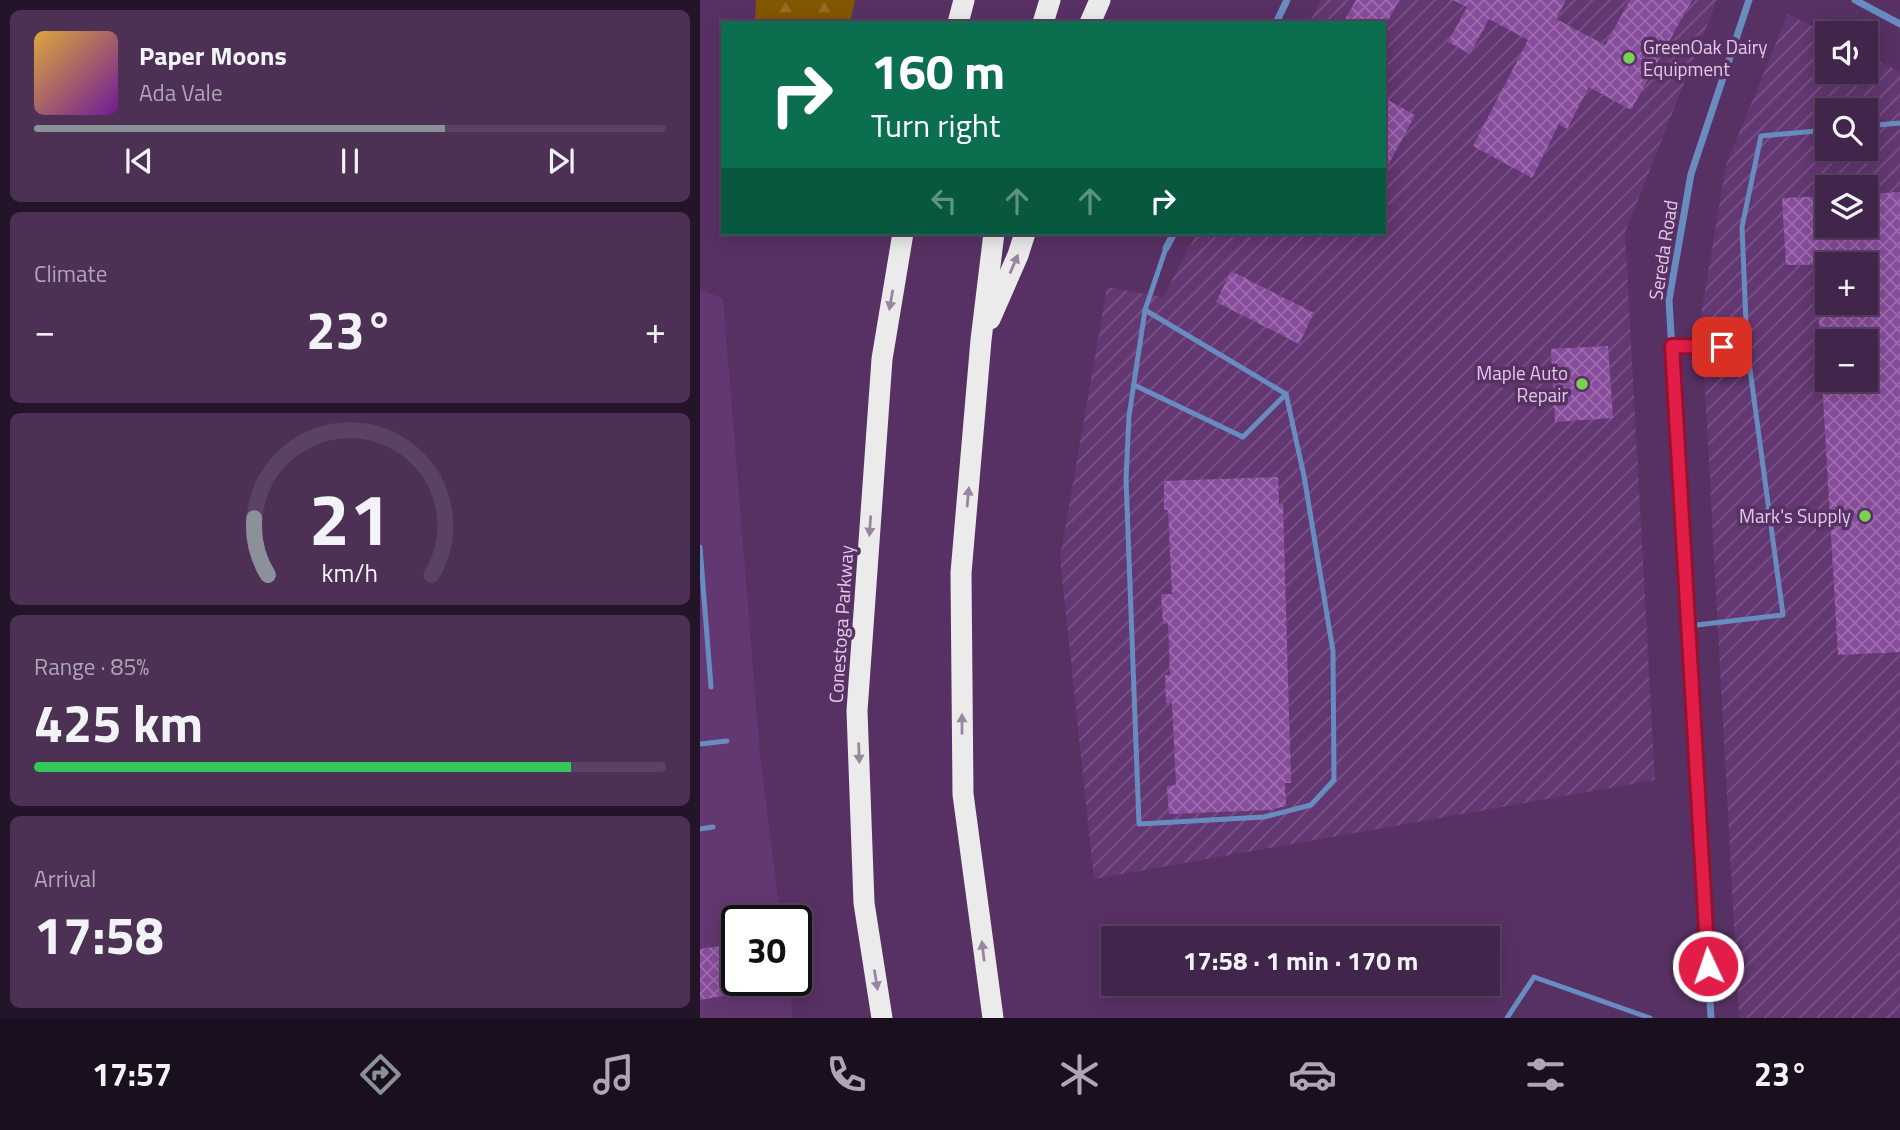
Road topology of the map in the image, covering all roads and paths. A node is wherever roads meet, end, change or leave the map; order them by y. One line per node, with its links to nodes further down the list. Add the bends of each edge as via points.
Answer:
1 (1050, 0): 6 (highway)
2 (1100, 0): 7 (highway)
3 (1287, 0): 8 (street)
4 (1749, 0): 20 (street, Sereda Road, via 1691,174 1669,300)
5 (1855, 0): 9 (street)
6 (1044, 21)
7 (1091, 21)
8 (1277, 21)
9 (1900, 23)
10 (1900, 122): 11 (lane)
11 (1878, 125)
12 (1815, 131): 21 (lane, via 1761,136 1742,227)
13 (903, 235): 32 (highway, Conestoga Parkway, one-way to 32, via 881,359 857,711 864,903)
14 (994, 235): 19 (highway)
15 (1024, 235): 19 (highway, one-way to 15)
16 (1173, 235): 17 (street)
17 (1166, 248): 18 (lane)
18 (1145, 310): 22 (lane); 23 (lane)
19 (981, 340): 33 (highway, one-way to 19, via 963,794 961,573)
20 (1672, 346): 21 (lane); 26 (street, Sereda Road)
21 (1747, 348): 26 (lane, via 1783,615)
22 (1134, 385): 23 (lane, via 1243,437); 23 (lane, via 1126,479 1139,824 1264,817 1311,805 1334,780 1333,651)
23 (1286, 394)
24 (700, 547): 25 (lane)
25 (701, 566): 27 (lane)
26 (1688, 626): 36 (street, Sereda Road)
27 (711, 687)
28 (727, 741): 29 (lane)
29 (700, 744)
30 (713, 827): 31 (lane)
31 (700, 829)
32 (882, 1018)
33 (993, 1018)
34 (1507, 1018): 35 (lane, via 1534,977)
35 (1650, 1018)
36 (1711, 1018)

